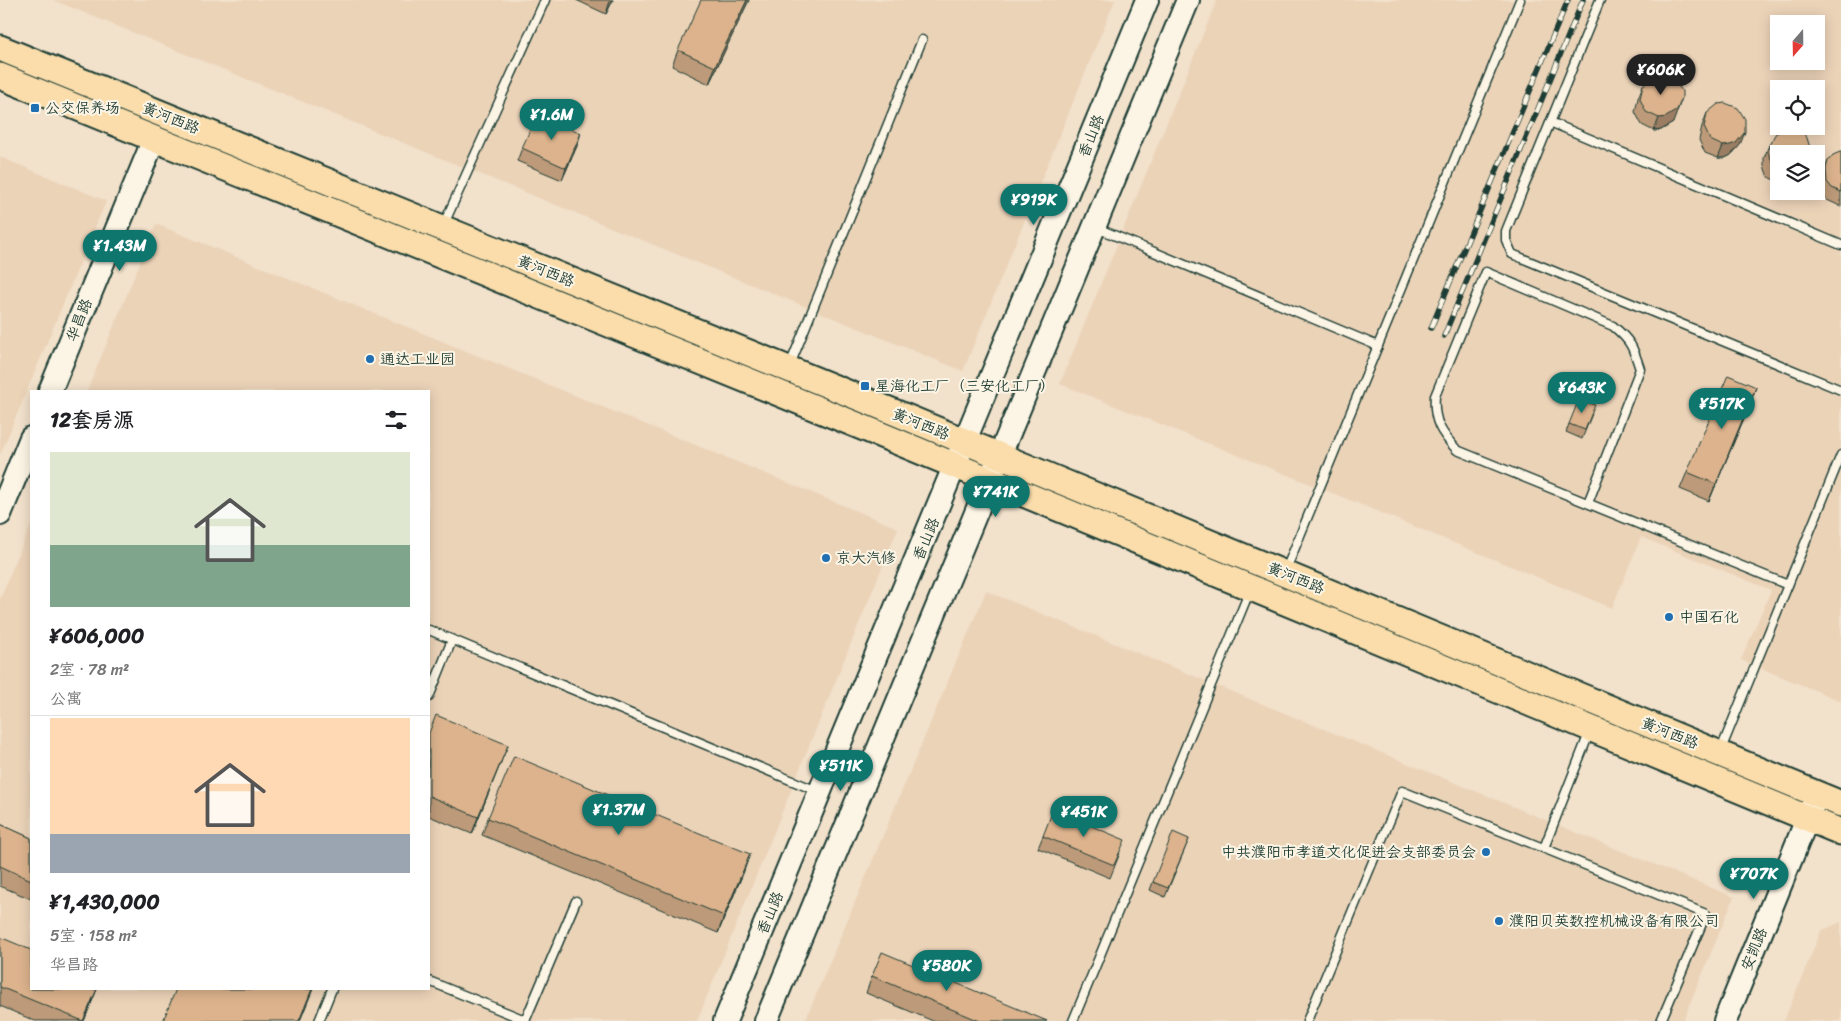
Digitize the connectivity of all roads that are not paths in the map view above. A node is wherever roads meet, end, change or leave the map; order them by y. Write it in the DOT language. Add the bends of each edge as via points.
graph roads {
  1 [pos="545,0"];
  2 [pos="1147,0"];
  3 [pos="1188,0"];
  4 [pos="1520,0"];
  5 [pos="1600,0"];
  6 [pos="922,40"];
  7 [pos="0,48"];
  8 [pos="0,76"];
  9 [pos="1550,122"];
  10 [pos="154,138"];
  11 [pos="1095,227"];
  12 [pos="437,240"];
  13 [pos="1841,245"];
  14 [pos="1378,346"];
  15 [pos="788,369"];
  16 [pos="50,390"];
  17 [pos="1841,390"];
  18 [pos="30,440"];
  19 [pos="966,442"];
  20 [pos="1841,455"];
  21 [pos="1001,457"];
  22 [pos="956,466"];
  23 [pos="991,480"];
  24 [pos="1588,503"];
  25 [pos="0,514"];
  26 [pos="1284,574"];
  27 [pos="1788,585"];
  28 [pos="1251,588"];
  29 [pos="430,630"];
  30 [pos="452,640"];
  31 [pos="430,695"];
  32 [pos="1591,728"];
  33 [pos="1720,754"];
  34 [pos="818,797"];
  35 [pos="1830,799"];
  36 [pos="851,817"];
  37 [pos="1823,824"];
  38 [pos="1544,848"];
  39 [pos="576,901"];
  40 [pos="430,981"];
  41 [pos="332,990"];
  42 [pos="319,1021"];
  43 [pos="525,1021"];
  44 [pos="725,1021"];
  45 [pos="766,1021"];
  46 [pos="1073,1021"];
  47 [pos="1307,1021"];
  48 [pos="1661,1021"];
  49 [pos="1725,1021"];
  50 [pos="1741,1021"];
  1 -- 12 [label="lane"];
  2 -- 19 [label="street, 香山路"];
  3 -- 11 [label="street"];
  4 -- 14 [label="lane"];
  5 -- 9 [label="lane"];
  6 -- 15 [label="lane"];
  7 -- 12 [label="main road, 黄河西路"];
  8 -- 10 [label="main road, 黄河西路"];
  9 -- 13 [label="lane"];
  9 -- 17 [label="lane" via="1506,231 1512,254"];
  10 -- 12 [label="main road, 黄河西路"];
  10 -- 16 [label="street, 华昌路"];
  11 -- 14 [label="lane"];
  11 -- 21 [label="street"];
  12 -- 15 [label="main road, 黄河西路"];
  12 -- 22 [label="main road, 黄河西路"];
  14 -- 26 [label="lane"];
  15 -- 19 [label="main road, 黄河西路"];
  18 -- 25 [label="street"];
  19 -- 21 [label="main road, 黄河西路"];
  19 -- 22 [label="street, 香山路"];
  20 -- 27 [label="lane"];
  21 -- 23 [label="street"];
  21 -- 26 [label="main road, 黄河西路"];
  22 -- 23 [label="main road, 黄河西路"];
  22 -- 34 [label="street, 香山路"];
  23 -- 28 [label="main road, 黄河西路"];
  23 -- 36 [label="street"];
  24 -- 24 [label="lane" via="1640,369 1635,351 1628,338 1613,326 1486,272 1435,396 1434,411 1440,428 1457,450"];
  24 -- 27 [label="lane"];
  26 -- 33 [label="main road, 黄河西路"];
  27 -- 33 [label="lane"];
  28 -- 32 [label="main road, 黄河西路"];
  28 -- 46 [label="lane"];
  29 -- 30 [label="lane"];
  30 -- 31 [label="lane"];
  30 -- 34 [label="lane"];
  32 -- 37 [label="main road, 黄河西路"];
  32 -- 38 [label="lane"];
  33 -- 35 [label="main road, 黄河西路"];
  34 -- 36 [label="street"];
  34 -- 44 [label="street, 香山路"];
  35 -- 37 [label="street, 安凯路"];
  36 -- 45 [label="street"];
  37 -- 49 [label="street, 安凯路"];
  37 -- 50 [label="street, 安凯路"];
  38 -- 47 [label="lane" via="1402,791"];
  38 -- 48 [label="lane" via="1706,914"];
  39 -- 43 [label="lane"];
  40 -- 43 [label="lane"];
  41 -- 42 [label="lane"];
}
